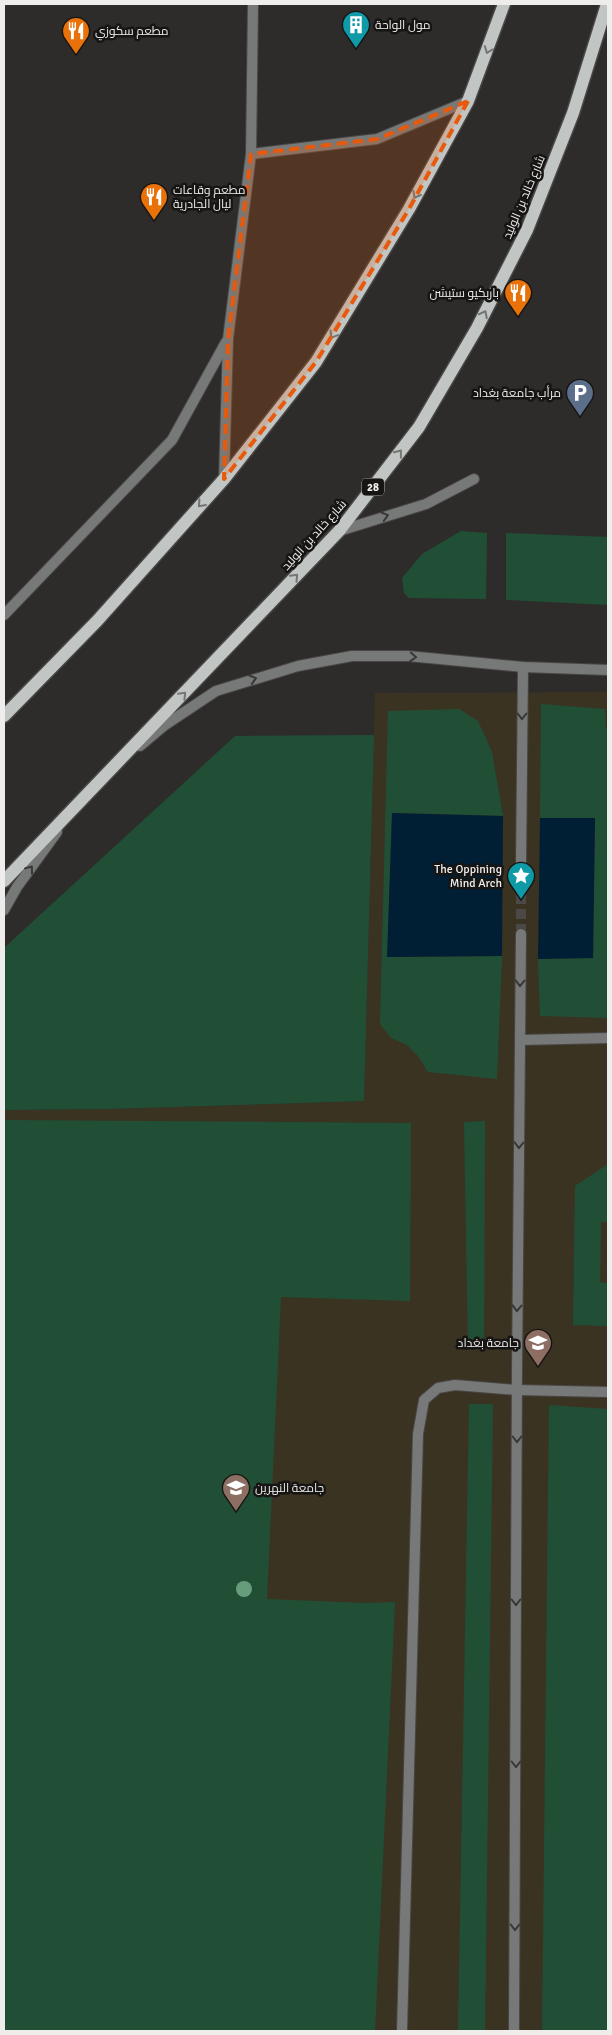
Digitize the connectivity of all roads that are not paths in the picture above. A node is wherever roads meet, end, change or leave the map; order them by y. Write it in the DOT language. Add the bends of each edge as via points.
graph roads {
  1 [pos="253,4"];
  2 [pos="504,4"];
  3 [pos="607,4"];
  4 [pos="468,101"];
  5 [pos="251,154"];
  6 [pos="228,339"];
  7 [pos="224,479"];
  8 [pos="474,480"];
  9 [pos="339,531"];
  10 [pos="4,615"];
  11 [pos="523,668"];
  12 [pos="608,670"];
  13 [pos="4,716"];
  14 [pos="111,770"];
  15 [pos="80,802"];
  16 [pos="522,865"];
  17 [pos="4,881"];
  18 [pos="4,910"];
  19 [pos="521,934"];
  20 [pos="608,1038"];
  21 [pos="520,1040"];
  22 [pos="517,1390"];
  23 [pos="608,1392"];
  24 [pos="402,2031"];
  25 [pos="514,2031"];
  1 -- 5 [label="street"];
  2 -- 4 [label="main road, one-way"];
  9 -- 3 [label="main road, شارع خالد بن الوليد / 28, one-way" via="419,427 477,328 527,230 570,122"];
  4 -- 5 [label="street" via="378,138"];
  4 -- 7 [label="main road, one-way" via="409,209 316,362"];
  5 -- 6 [label="street"];
  6 -- 7 [label="street"];
  6 -- 10 [label="street" via="172,440"];
  7 -- 13 [label="main road, one-way" via="97,621"];
  9 -- 8 [label="street, one-way" via="426,504"];
  14 -- 9 [label="main road, شارع خالد بن الوليد / 28, one-way"];
  11 -- 12 [label="street"];
  14 -- 11 [label="street, one-way" via="165,725 216,690 298,666 352,656 408,656"];
  11 -- 16 [label="street, one-way"];
  14 -- 15 [label="main road, شارع خالد بن الوليد / 28"];
  15 -- 17 [label="main road, شارع خالد بن الوليد / 28"];
  18 -- 15 [label="street, one-way" via="17,887"];
  19 -- 21 [label="street, one-way"];
  20 -- 21 [label="street"];
  21 -- 22 [label="street, one-way"];
  22 -- 23 [label="street"];
  22 -- 24 [label="street" via="455,1385 438,1388 424,1400 418,1434"];
  22 -- 25 [label="street, one-way"];
}
